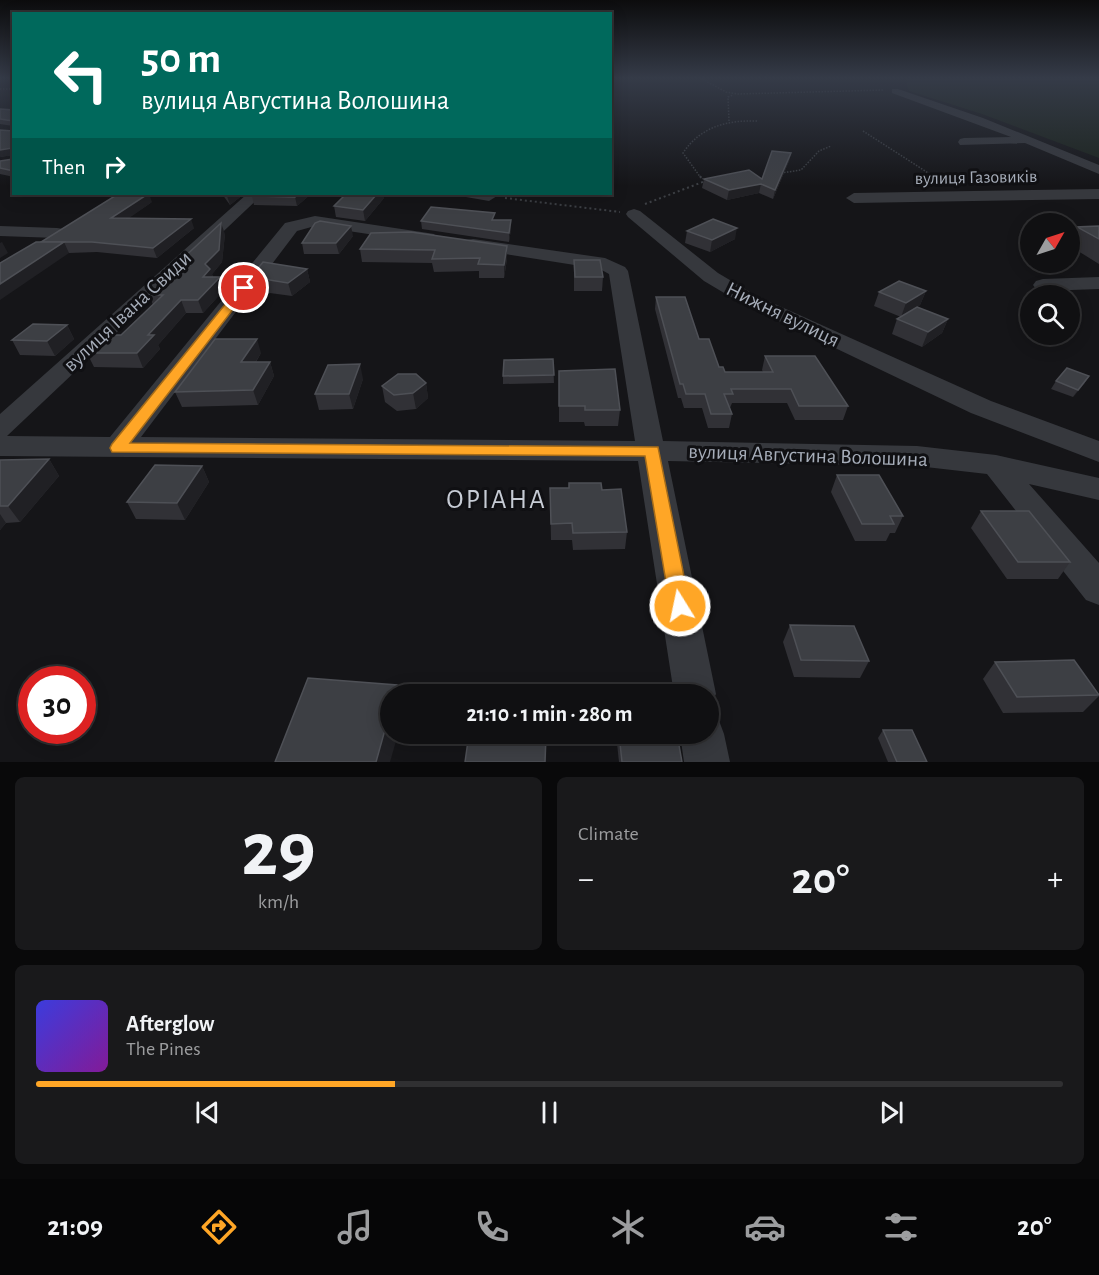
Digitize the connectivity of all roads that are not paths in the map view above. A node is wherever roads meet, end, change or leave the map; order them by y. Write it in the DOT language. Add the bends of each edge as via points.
graph roads {
  1 [pos="963,115"];
  2 [pos="1029,141"];
  3 [pos="964,142"];
  4 [pos="1099,170"];
  5 [pos="1099,194"];
  6 [pos="254,195"];
  7 [pos="480,195"];
  8 [pos="489,196"];
  9 [pos="854,198"];
  10 [pos="634,214"];
  11 [pos="76,221"];
  12 [pos="0,231"];
  13 [pos="57,232"];
  14 [pos="29,250"];
  15 [pos="1099,283"];
  16 [pos="1043,285"];
  17 [pos="0,429"];
  18 [pos="0,446"];
  19 [pos="117,448"];
  20 [pos="652,451"];
  21 [pos="1099,452"];
  22 [pos="996,465"];
  23 [pos="1099,489"];
  24 [pos="1099,589"];
  25 [pos="694,684"];
  26 [pos="704,744"];
  27 [pos="708,762"];
  1 -- 2 [label="street"];
  2 -- 3 [label="street"];
  2 -- 4 [label="street"];
  5 -- 9 [label="street, вулиця Газовиків"];
  6 -- 17 [label="street, вулиця Івана Свиди"];
  7 -- 8 [label="street"];
  10 -- 21 [label="street, Нижня вулиця" via="711,277 748,299 981,407"];
  11 -- 13 [label="street"];
  12 -- 13 [label="street"];
  13 -- 14 [label="street"];
  15 -- 16 [label="street"];
  18 -- 19 [label="street, вулиця Августина Волошина"];
  19 -- 20 [label="street, вулиця Августина Волошина"];
  19 -- 20 [label="street" via="291,228 315,222 614,267"];
  20 -- 22 [label="street, вулиця Августина Волошина" via="917,456"];
  20 -- 25 [label="street"];
  22 -- 23 [label="street, вулиця Августина Волошина"];
  22 -- 24 [label="street"];
  26 -- 27 [label="street"];
}
